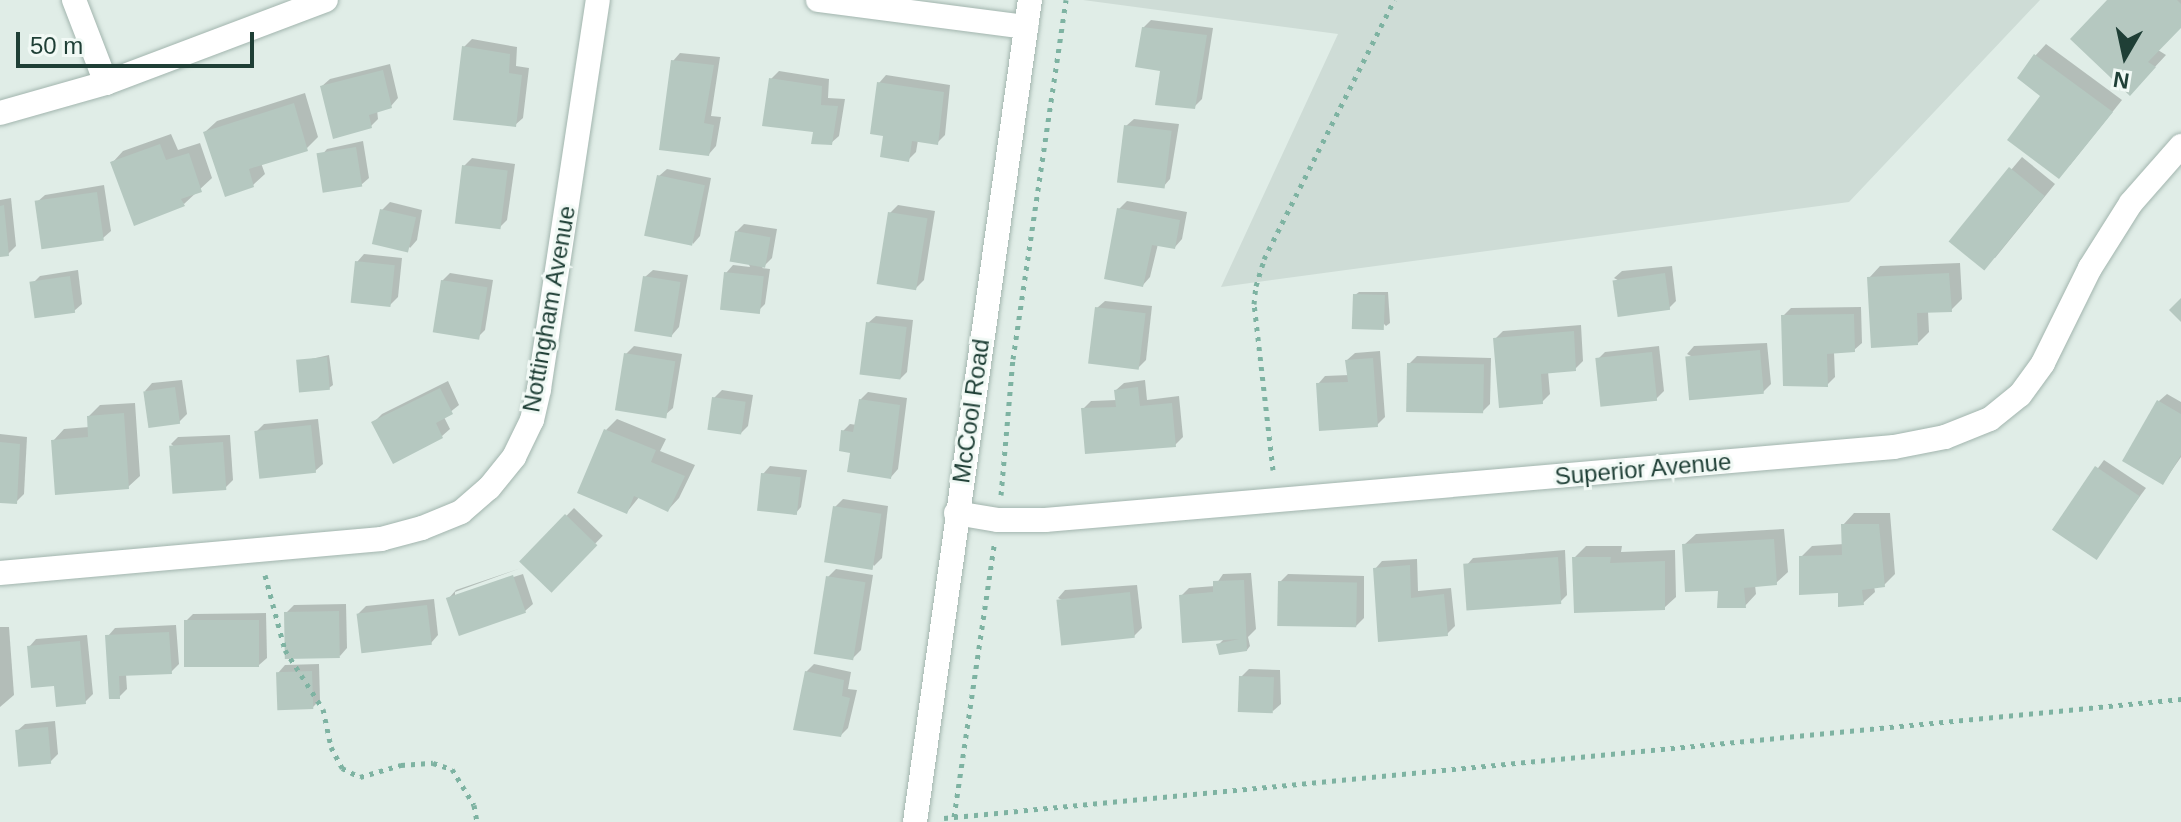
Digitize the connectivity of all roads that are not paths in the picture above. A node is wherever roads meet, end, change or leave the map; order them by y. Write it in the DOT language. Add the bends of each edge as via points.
graph roads {
  1 [pos="74,0"];
  2 [pos="326,0"];
  3 [pos="598,0"];
  4 [pos="818,0"];
  5 [pos="1030,0"];
  6 [pos="1026,27"];
  7 [pos="106,83"];
  8 [pos="0,113"];
  9 [pos="2181,146"];
  10 [pos="956,513"];
  11 [pos="0,573"];
  12 [pos="915,821"];
  1 -- 7 [label="street"];
  2 -- 7 [label="street"];
  3 -- 11 [label="street, Nottingham Avenue" via="539,389 532,420 514,457 489,488 461,512 381,539"];
  4 -- 6 [label="street"];
  5 -- 6 [label="street, McCool Road"];
  6 -- 10 [label="street, McCool Road"];
  7 -- 8 [label="street"];
  9 -- 10 [label="street, Superior Avenue" via="2131,203 2020,395 1990,419 1945,437 1894,447 1060,519 998,520"];
  10 -- 12 [label="street, McCool Road"];
}
